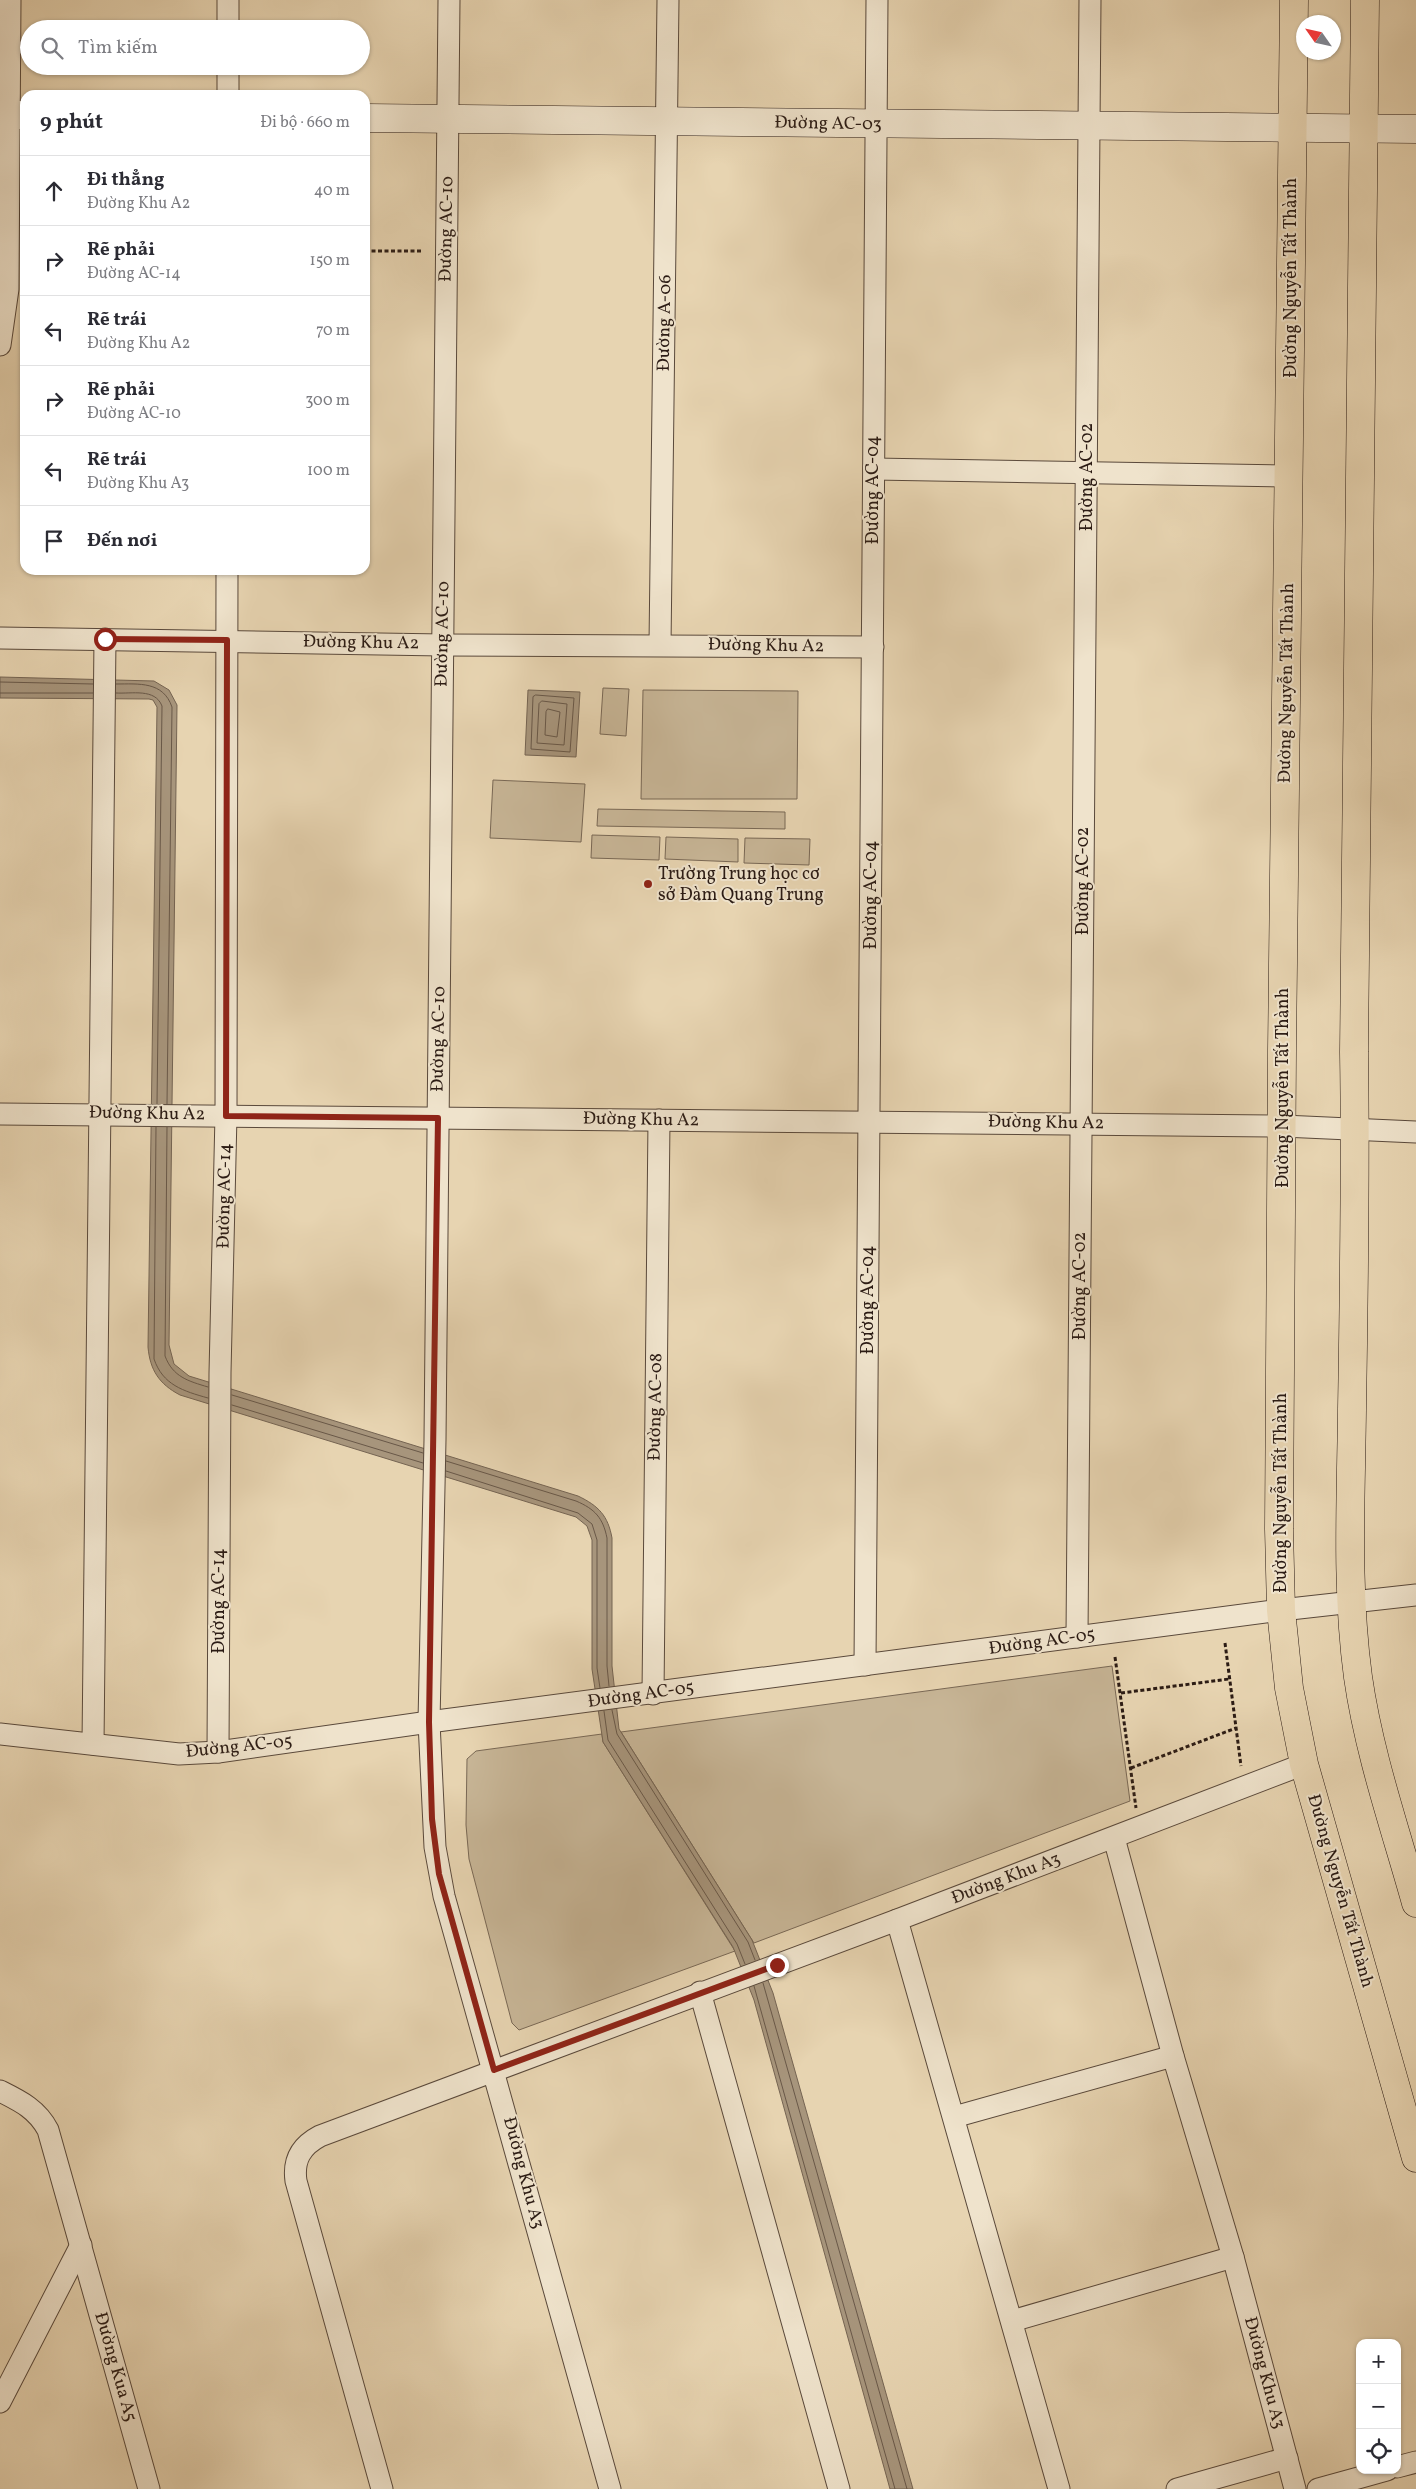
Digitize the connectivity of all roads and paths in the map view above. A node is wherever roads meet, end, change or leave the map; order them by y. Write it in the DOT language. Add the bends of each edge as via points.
graph roads {
  1 [pos="10,0"];
  2 [pos="228,0"];
  3 [pos="449,0"];
  4 [pos="668,0"];
  5 [pos="877,0"];
  6 [pos="1090,0"];
  7 [pos="1294,0"];
  8 [pos="1365,0"];
  9 [pos="228,20"];
  10 [pos="228,75"];
  11 [pos="228,90"];
  12 [pos="11,115"];
  13 [pos="370,118"];
  14 [pos="448,119"];
  15 [pos="667,121"];
  16 [pos="876,124"];
  17 [pos="1089,126"];
  18 [pos="1292,128"];
  19 [pos="1364,129"];
  20 [pos="1416,129"];
  21 [pos="370,251"];
  22 [pos="423,251"];
  23 [pos="0,345"];
  24 [pos="874,469"];
  25 [pos="1087,473"];
  26 [pos="1289,476"];
  27 [pos="227,575"];
  28 [pos="0,638"];
  29 [pos="105,639"];
  30 [pos="227,640"];
  31 [pos="443,645"];
  32 [pos="660,645"];
  33 [pos="873,647"];
  34 [pos="101,1113"];
  35 [pos="0,1114"];
  36 [pos="226,1116"];
  37 [pos="438,1118"];
  38 [pos="659,1120"];
  39 [pos="869,1122"];
  40 [pos="1081,1124"];
  41 [pos="1283,1126"];
  42 [pos="1355,1127"];
  43 [pos="1416,1132"];
  44 [pos="1416,1595"];
  45 [pos="1352,1601"];
  46 [pos="1281,1610"];
  47 [pos="1077,1637"];
  48 [pos="1224,1643"];
  49 [pos="1116,1657"];
  50 [pos="865,1665"];
  51 [pos="1229,1679"];
  52 [pos="1120,1693"];
  53 [pos="653,1694"];
  54 [pos="429,1722"];
  55 [pos="1236,1728"];
  56 [pos="0,1734"];
  57 [pos="93,1744"];
  58 [pos="218,1752"];
  59 [pos="1304,1764"];
  60 [pos="1131,1768"];
  61 [pos="1241,1768"];
  62 [pos="1136,1808"];
  63 [pos="1114,1838"];
  64 [pos="1416,1903"];
  65 [pos="897,1920"];
  66 [pos="700,1992"];
  67 [pos="1173,2056"];
  68 [pos="494,2070"];
  69 [pos="0,2091"];
  70 [pos="954,2117"];
  71 [pos="1416,2158"];
  72 [pos="81,2245"];
  73 [pos="1233,2258"];
  74 [pos="1012,2321"];
  75 [pos="0,2402"];
  76 [pos="1287,2458"];
  77 [pos="1416,2462"];
  78 [pos="1401,2466"];
  79 [pos="1372,2474"];
  80 [pos="149,2489"];
  81 [pos="382,2489"];
  82 [pos="610,2489"];
  83 [pos="838,2489"];
  84 [pos="1060,2489"];
  85 [pos="1177,2489"];
  86 [pos="1295,2489"];
  87 [pos="1318,2489"];
  1 -- 12 [label="street"];
  2 -- 9 [label="street"];
  3 -- 14 [label="street, Đường AC-10"];
  4 -- 15 [label="street, Đường A-06"];
  5 -- 16 [label="street, Đường AC-04"];
  6 -- 17 [label="street, Đường AC-02"];
  7 -- 18 [label="main road, Đường Nguyễn Tất Thành"];
  8 -- 19 [label="main road"];
  10 -- 11 [label="street"];
  12 -- 23 [label="street" via="8,289"];
  13 -- 14 [label="street, Đường AC-03"];
  14 -- 15 [label="street, Đường AC-03"];
  14 -- 31 [label="street, Đường AC-10"];
  15 -- 16 [label="street, Đường AC-03"];
  15 -- 32 [label="street, Đường A-06"];
  16 -- 17 [label="street, Đường AC-03"];
  16 -- 24 [label="street, Đường AC-04"];
  17 -- 18 [label="street, Đường AC-03"];
  17 -- 25 [label="street, Đường AC-02"];
  18 -- 19 [label="street, Đường AC-03"];
  18 -- 26 [label="main road, Đường Nguyễn Tất Thành"];
  19 -- 20 [label="street, Đường AC-03"];
  19 -- 42 [label="main road"];
  21 -- 22 [label="path"];
  24 -- 25 [label="street"];
  24 -- 33 [label="street, Đường AC-04"];
  25 -- 26 [label="street"];
  25 -- 40 [label="street, Đường AC-02"];
  26 -- 41 [label="main road, Đường Nguyễn Tất Thành"];
  27 -- 30 [label="street, Đường AC-14"];
  28 -- 29 [label="street, Đường Khu A2"];
  29 -- 30 [label="street, Đường Khu A2"];
  29 -- 34 [label="street"];
  30 -- 31 [label="street, Đường Khu A2"];
  30 -- 36 [label="street, Đường AC-14"];
  31 -- 32 [label="street, Đường Khu A2"];
  31 -- 37 [label="street, Đường AC-10"];
  32 -- 33 [label="street, Đường Khu A2"];
  33 -- 39 [label="street, Đường AC-04"];
  34 -- 35 [label="street, Đường Khu A2"];
  34 -- 36 [label="street, Đường Khu A2"];
  34 -- 57 [label="street"];
  36 -- 37 [label="street, Đường Khu A2"];
  36 -- 58 [label="street, Đường AC-14" via="220,1373"];
  37 -- 38 [label="street, Đường Khu A2"];
  37 -- 54 [label="street, Đường AC-10"];
  38 -- 39 [label="street, Đường Khu A2"];
  38 -- 53 [label="street, Đường AC-08"];
  39 -- 40 [label="street, Đường Khu A2"];
  39 -- 50 [label="street, Đường AC-04"];
  40 -- 41 [label="street, Đường Khu A2"];
  40 -- 47 [label="street, Đường AC-02"];
  41 -- 42 [label="street, Đường Khu A2"];
  41 -- 46 [label="main road, Đường Nguyễn Tất Thành"];
  42 -- 43 [label="street, Đường Khu A2"];
  42 -- 45 [label="main road"];
  44 -- 45 [label="street, Đường AC-05"];
  45 -- 46 [label="street, Đường AC-05"];
  45 -- 64 [label="main road" via="1358,1677 1372,1748"];
  46 -- 47 [label="street, Đường AC-05"];
  46 -- 59 [label="main road, Đường Nguyễn Tất Thành" via="1289,1688"];
  47 -- 50 [label="street, Đường AC-05"];
  48 -- 51 [label="path"];
  49 -- 52 [label="path"];
  50 -- 53 [label="street, Đường AC-05"];
  51 -- 52 [label="path"];
  51 -- 55 [label="path"];
  52 -- 60 [label="path"];
  53 -- 54 [label="street, Đường AC-05"];
  54 -- 58 [label="street, Đường AC-05"];
  54 -- 68 [label="street, Đường AC-10" via="432,1819 439,1874"];
  55 -- 60 [label="path"];
  55 -- 61 [label="path"];
  56 -- 57 [label="street, Đường AC-05"];
  57 -- 58 [label="street, Đường AC-05" via="179,1754"];
  59 -- 63 [label="street, Đường Khu A3"];
  59 -- 71 [label="main road, Đường Nguyễn Tất Thành"];
  60 -- 62 [label="path"];
  63 -- 65 [label="street, Đường Khu A3"];
  63 -- 67 [label="street, Đường Khu A3"];
  65 -- 66 [label="street, Đường Khu A3"];
  65 -- 70 [label="street"];
  66 -- 68 [label="street, Đường Khu A3"];
  66 -- 83 [label="street"];
  67 -- 70 [label="street"];
  67 -- 73 [label="street, Đường Khu A3"];
  68 -- 81 [label="street" via="320,2136 304,2148 297,2160 296,2181"];
  68 -- 82 [label="street, Đường Khu A3"];
  69 -- 72 [label="street, Đường Kua A5" via="42,2118"];
  70 -- 74 [label="street"];
  72 -- 75 [label="street"];
  72 -- 80 [label="street, Đường Kua A5"];
  73 -- 74 [label="street"];
  73 -- 76 [label="street, Đường Khu A3"];
  74 -- 84 [label="street"];
  76 -- 85 [label="street"];
  76 -- 86 [label="street, Đường Khu A3"];
  77 -- 78 [label="street"];
  79 -- 87 [label="street"];
}
